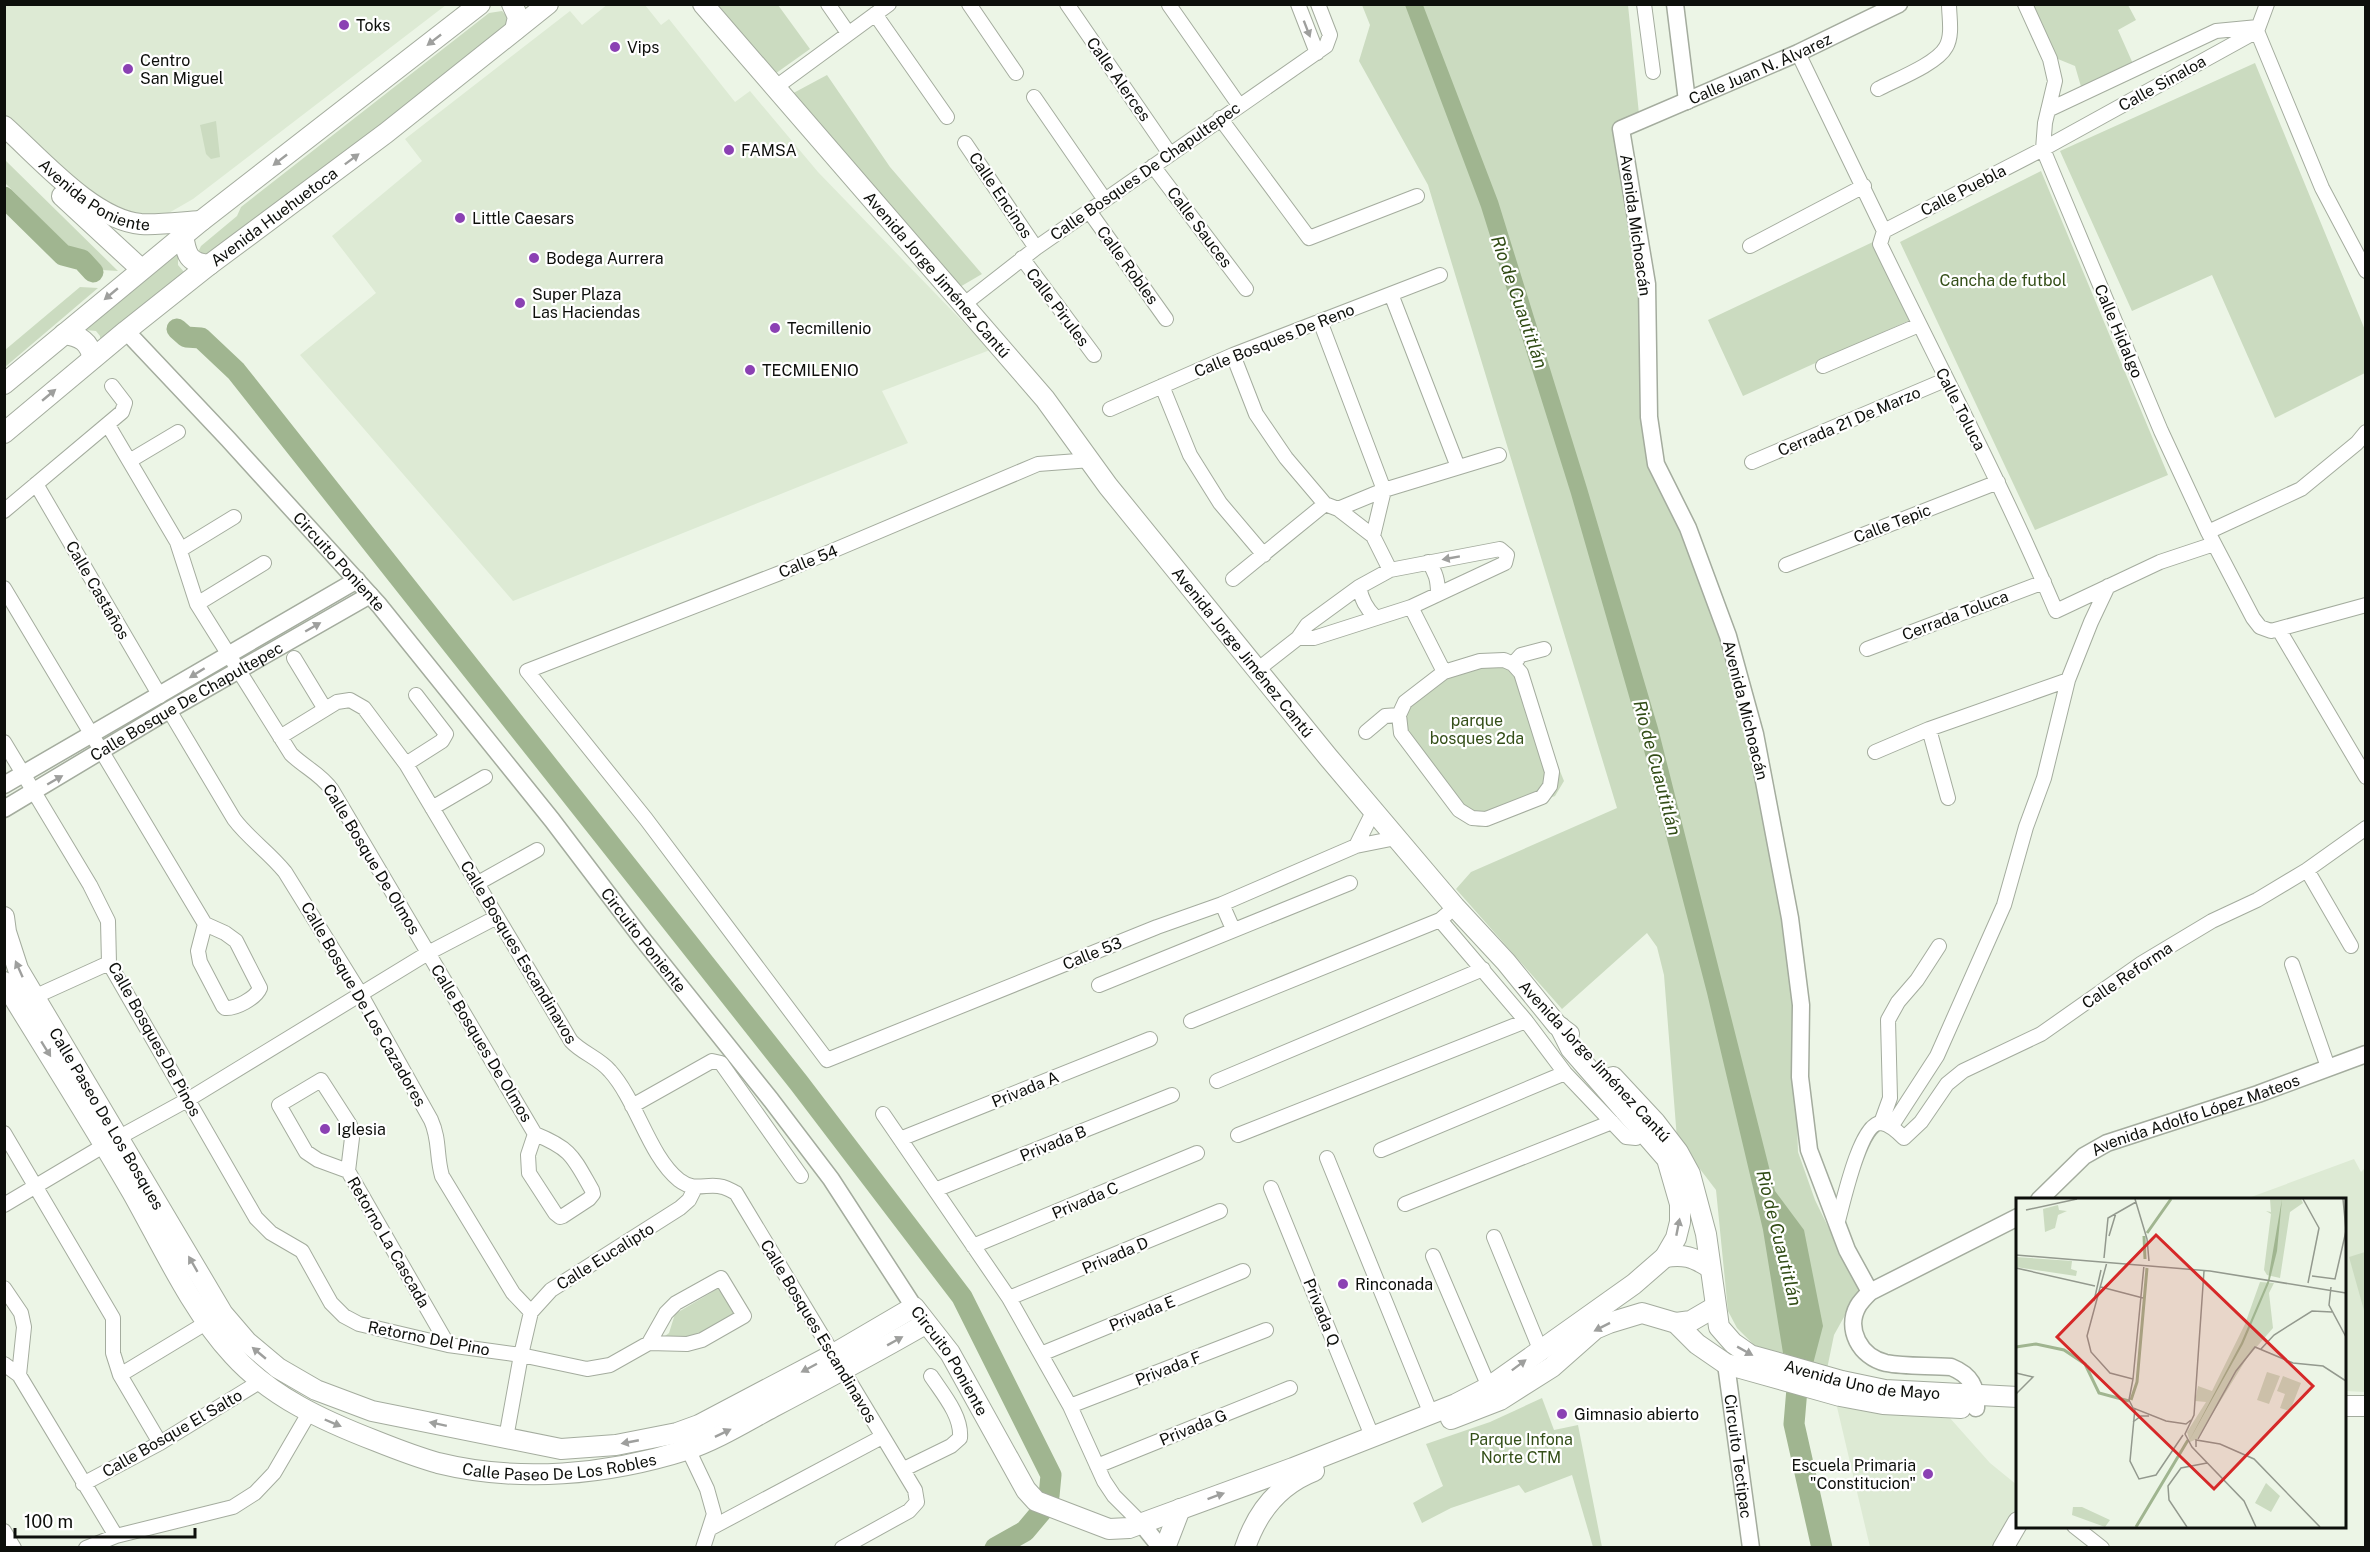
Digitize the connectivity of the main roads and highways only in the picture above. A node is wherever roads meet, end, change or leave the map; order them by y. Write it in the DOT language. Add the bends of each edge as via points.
graph roads {
  1 [pos="480,4"];
  2 [pos="512,4"];
  3 [pos="548,4"];
  4 [pos="703,4"];
  5 [pos="515,30"];
  6 [pos="4,126"];
  7 [pos="4,143"];
  8 [pos="201,221"];
  9 [pos="183,235"];
  10 [pos="209,265"];
  11 [pos="141,269"];
  12 [pos="64,334"];
  13 [pos="93,358"];
  14 [pos="4,384"];
  15 [pos="4,433"];
  16 [pos="5,928"];
  17 [pos="4,982"];
  18 [pos="1560,1027"];
  19 [pos="112,1141"];
  20 [pos="1665,1257"];
  21 [pos="1709,1267"];
  22 [pos="1634,1284"];
  23 [pos="914,1307"];
  24 [pos="1715,1307"];
  25 [pos="1642,1313"];
  26 [pos="214,1318"];
  27 [pos="1676,1323"];
  28 [pos="926,1324"];
  29 [pos="1719,1326"];
  30 [pos="837,1363"];
  31 [pos="1778,1370"];
  32 [pos="2016,1397"];
  33 [pos="1976,1402"];
  34 [pos="2346,1406"];
  35 [pos="2366,1406"];
  36 [pos="2016,1410"];
  37 [pos="372,1411"];
  38 [pos="362,1436"];
  39 [pos="561,1449"];
  40 [pos="563,1474"];
  41 [pos="1180,1509"];
  42 [pos="2016,1525"];
  43 [pos="1163,1548"];
  44 [pos="1245,1548"];
  45 [pos="2003,1548"];
  1 -- 8 [label="main road, one-way"];
  2 -- 5 [label="main road" via="518,17"];
  3 -- 5 [label="main road, Avenida Huehuetoca"];
  4 -- 18 [label="main road, Avenida Jorge Jiménez Cantú" via="1045,399 1108,486 1373,812"];
  10 -- 5 [label="main road, Avenida Huehuetoca, one-way" via="386,133"];
  6 -- 8 [label="main road, Avenida Poniente" via="103,212 141,224"];
  7 -- 11 [label="main road, Avenida Poniente"];
  8 -- 9 [label="main road"];
  9 -- 10 [label="main road" via="190,259"];
  9 -- 11 [label="main road"];
  10 -- 13 [label="main road, Avenida Huehuetoca"];
  11 -- 12 [label="main road, one-way"];
  12 -- 13 [label="main road" via="84,340"];
  12 -- 14 [label="main road"];
  15 -- 13 [label="main road, Avenida Huehuetoca, one-way"];
  19 -- 16 [label="main road, Calle Paseo De Los Bosques, one-way" via="18,969"];
  17 -- 19 [label="main road, Calle Paseo De Los Bosques, one-way"];
  20 -- 18 [label="main road, one-way" via="1680,1222 1680,1204 1667,1160 1570,1049"];
  18 -- 21 [label="main road, Avenida Jorge Jiménez Cantú" via="1584,1046 1678,1152 1699,1204"];
  19 -- 26 [label="main road, Calle Paseo De Los Bosques"];
  20 -- 21 [label="main road" via="1693,1257"];
  20 -- 22 [label="main road"];
  21 -- 24 [label="main road, Avenida Jorge Jiménez Cantú"];
  22 -- 25 [label="main road" via="1635,1305"];
  41 -- 22 [label="main road, Circuito Poniente, one-way" via="1293,1468 1489,1387"];
  23 -- 28 [label="main road, Circuito Poniente"];
  23 -- 30 [label="main road, Calle Paseo De Los Robles"];
  24 -- 27 [label="main road" via="1691,1321"];
  24 -- 29 [label="main road, Avenida Jorge Jiménez Cantú"];
  25 -- 27 [label="main road"];
  25 -- 44 [label="main road, one-way" via="1595,1329 1552,1367 1500,1400 1296,1478 1270,1500 1251,1529"];
  37 -- 26 [label="main road, Calle Paseo De Los Robles, one-way" via="295,1379"];
  26 -- 38 [label="main road, Calle Paseo De Los Robles, one-way" via="234,1356 261,1381 309,1413"];
  27 -- 31 [label="main road" via="1726,1364"];
  30 -- 28 [label="main road, Calle Paseo De Los Robles, one-way"];
  28 -- 41 [label="main road, Circuito Poniente" via="950,1353 1021,1482 1036,1501 1109,1528 1129,1528"];
  29 -- 31 [label="main road, Avenida Uno de Mayo, one-way" via="1733,1343"];
  30 -- 39 [label="main road, Calle Paseo De Los Robles, one-way" via="676,1433 616,1445"];
  40 -- 30 [label="main road, Calle Paseo De Los Robles, one-way" via="624,1466 688,1449"];
  31 -- 33 [label="main road" via="1883,1404"];
  32 -- 33 [label="main road"];
  33 -- 36 [label="main road"];
  34 -- 35 [label="main road"];
  37 -- 38 [label="main road"];
  39 -- 37 [label="main road, Calle Paseo De Los Robles, one-way"];
  38 -- 40 [label="main road, Calle Paseo De Los Robles" via="438,1463 473,1470"];
  39 -- 40 [label="main road"];
  41 -- 43 [label="main road"];
  42 -- 45 [label="main road"];
}
